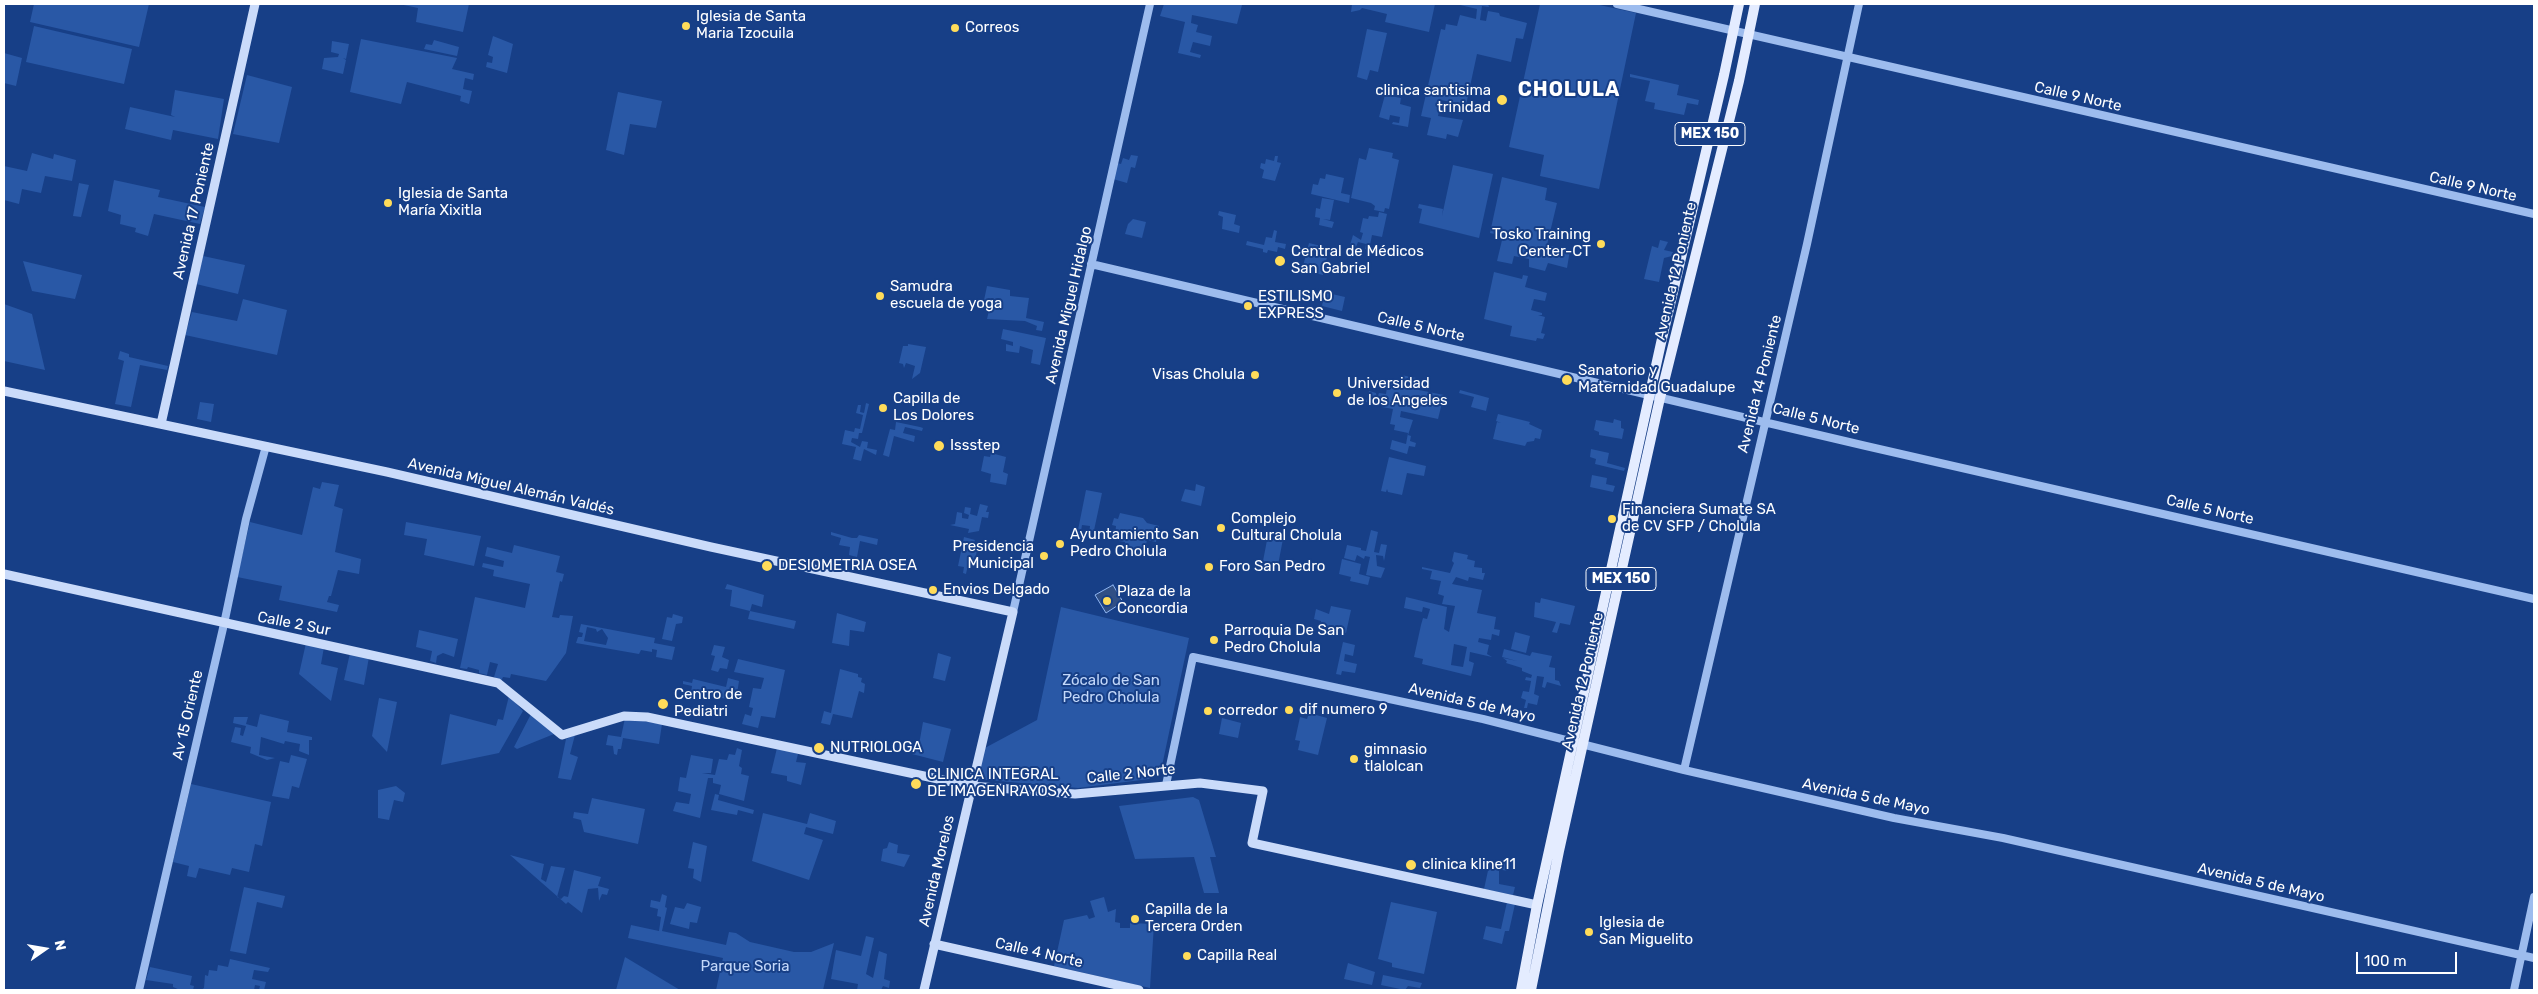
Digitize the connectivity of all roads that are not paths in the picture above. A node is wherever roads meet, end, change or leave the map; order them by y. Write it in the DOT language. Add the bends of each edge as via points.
graph roads {
  1 [pos="255,4"];
  2 [pos="1150,4"];
  3 [pos="1617,4"];
  4 [pos="1738,4"];
  5 [pos="1755,4"];
  6 [pos="1859,4"];
  7 [pos="1732,31"];
  8 [pos="1748,35"];
  9 [pos="1847,58"];
  10 [pos="1724,75"];
  11 [pos="1739,81"];
  12 [pos="1718,103"];
  13 [pos="1732,106"];
  14 [pos="2534,214"];
  15 [pos="1091,264"];
  16 [pos="4,391"];
  17 [pos="1654,397"];
  18 [pos="1766,421"];
  19 [pos="161,424"];
  20 [pos="266,446"];
  21 [pos="4,574"];
  22 [pos="2534,599"];
  23 [pos="1012,612"];
  24 [pos="224,624"];
  25 [pos="1579,742"];
  26 [pos="1684,770"];
  27 [pos="1166,785"];
  28 [pos="971,786"];
  29 [pos="2534,897"];
  30 [pos="1537,905"];
  31 [pos="934,944"];
  32 [pos="2521,955"];
  33 [pos="2534,958"];
  34 [pos="1528,989"];
  35 [pos="139,990"];
  36 [pos="924,990"];
  37 [pos="1139,990"];
  38 [pos="2514,990"];
  1 -- 19 [label="main road, Avenida 17 Poniente"];
  2 -- 15 [label="street, Avenida Miguel Hidalgo"];
  3 -- 7 [label="street, Calle 9 Norte"];
  4 -- 7 [label="main road, Avenida 12 Poniente / MEX 150"];
  5 -- 8 [label="main road, Avenida 12 Poniente / MEX 150"];
  6 -- 9 [label="street, Avenida 14 Poniente"];
  7 -- 8 [label="street, Calle 9 Norte"];
  7 -- 10 [label="main road, Avenida 12 Poniente / MEX 150"];
  8 -- 9 [label="street, Calle 9 Norte"];
  8 -- 11 [label="main road, Avenida 12 Poniente / MEX 150"];
  9 -- 14 [label="street, Calle 9 Norte"];
  9 -- 18 [label="street, Avenida 14 Poniente"];
  10 -- 11 [label="main road" via="1730,85"];
  10 -- 12 [label="main road, Avenida 12 Poniente / MEX 150"];
  11 -- 13 [label="main road, Avenida 12 Poniente / MEX 150"];
  12 -- 13 [label="main road" via="1727,97"];
  12 -- 17 [label="main road, Avenida 12 Poniente / MEX 150"];
  13 -- 17 [label="main road, Avenida 12 Poniente / MEX 150"];
  15 -- 17 [label="street, Calle 5 Norte"];
  15 -- 23 [label="street, Avenida Miguel Hidalgo"];
  16 -- 19 [label="main road, Avenida Miguel Alemán Valdés"];
  17 -- 18 [label="street, Calle 5 Norte"];
  17 -- 25 [label="main road, Avenida 12 Poniente / MEX 150"];
  18 -- 22 [label="street, Calle 5 Norte"];
  18 -- 26 [label="street, Avenida 14 Poniente"];
  19 -- 20 [label="main road, Avenida Miguel Alemán Valdés"];
  20 -- 23 [label="main road, Avenida Miguel Alemán Valdés"];
  20 -- 24 [label="street, Av 15 Oriente" via="246,519"];
  21 -- 24 [label="main road, Calle 2 Sur"];
  23 -- 28 [label="main road, Avenida Morelos"];
  24 -- 28 [label="main road, Calle 2 Sur" via="385,656 498,683 562,735 624,716 647,718"];
  24 -- 35 [label="street, Av 15 Oriente"];
  25 -- 26 [label="street, Avenida 5 de Mayo"];
  25 -- 27 [label="street, Avenida 5 de Mayo" via="1192,657"];
  25 -- 30 [label="main road, Avenida 12 Poniente / MEX 150"];
  25 -- 34 [label="main road, Avenida 12 Poniente / MEX 150"];
  26 -- 32 [label="street, Avenida 5 de Mayo" via="1894,818 2013,840"];
  27 -- 28 [label="main road, Calle 2 Norte" via="1075,794"];
  27 -- 30 [label="main road, Calle 2 Norte" via="1200,782 1263,791 1252,843"];
  28 -- 31 [label="main road, Avenida Morelos"];
  29 -- 32 [label="street"];
  30 -- 34 [label="main road, Avenida 12 Poniente / MEX 150" via="1522,976"];
  31 -- 36 [label="main road, Avenida Morelos"];
  31 -- 37 [label="main road, Calle 4 Norte"];
  32 -- 33 [label="street, Avenida 5 de Mayo"];
  32 -- 38 [label="street"];
}
